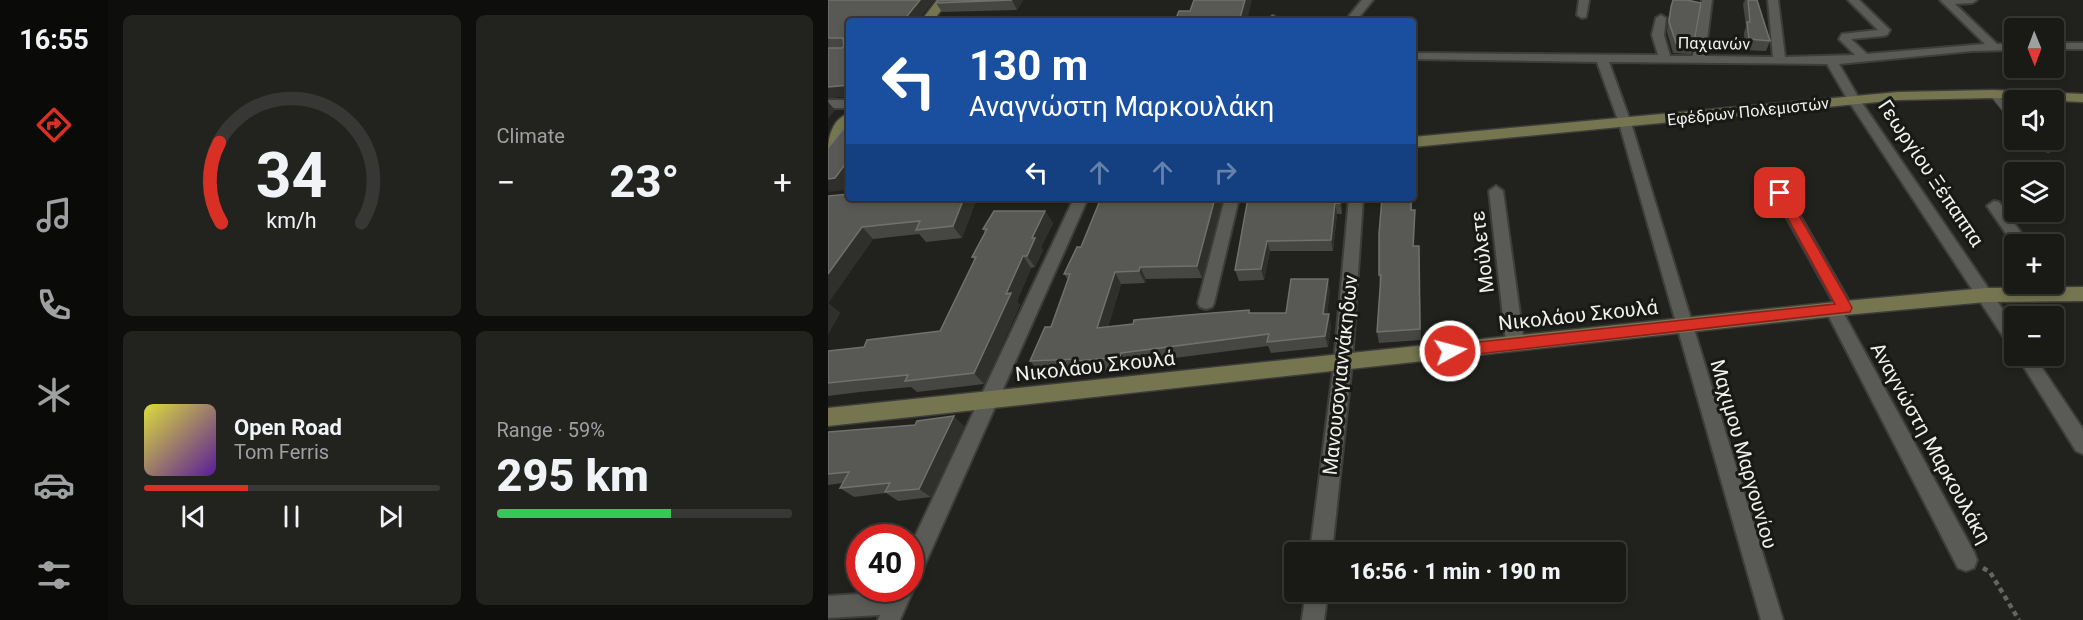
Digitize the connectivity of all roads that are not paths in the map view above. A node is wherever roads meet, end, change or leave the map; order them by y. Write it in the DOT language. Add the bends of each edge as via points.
graph roads {
  1 [pos="943,0"];
  2 [pos="1368,0"];
  3 [pos="1584,0"];
  4 [pos="1707,0"];
  5 [pos="1773,0"];
  6 [pos="1853,0"];
  7 [pos="1945,0"];
  8 [pos="1972,0"];
  9 [pos="1582,15"];
  10 [pos="929,18"];
  11 [pos="1353,18"];
  12 [pos="1661,18"];
  13 [pos="2064,46"];
  14 [pos="2083,46"];
  15 [pos="1995,47"];
  16 [pos="2004,47"];
  17 [pos="1416,56"];
  18 [pos="1665,58"];
  19 [pos="1699,58"];
  20 [pos="1864,58"];
  21 [pos="1602,59"];
  22 [pos="1779,60"];
  23 [pos="1831,61"];
  24 [pos="1992,94"];
  25 [pos="2083,98"];
  26 [pos="1854,100"];
  27 [pos="828,104"];
  28 [pos="846,104"];
  29 [pos="2004,108"];
  30 [pos="846,122"];
  31 [pos="1625,123"];
  32 [pos="1416,142"];
  33 [pos="828,145"];
  34 [pos="1496,191"];
  35 [pos="1780,193"];
  36 [pos="1080,201"];
  37 [pos="1231,201"];
  38 [pos="1356,201"];
  39 [pos="1994,206"];
  40 [pos="2015,234"];
  41 [pos="2064,291"];
  42 [pos="2004,293"];
  43 [pos="2083,294"];
  44 [pos="1986,295"];
  45 [pos="1206,303"];
  46 [pos="1839,309"];
  47 [pos="2004,323"];
  48 [pos="1685,326"];
  49 [pos="1515,343"];
  50 [pos="1343,363"];
  51 [pos="2032,366"];
  52 [pos="989,400"];
  53 [pos="828,417"];
  54 [pos="2083,445"];
  55 [pos="924,542"];
  56 [pos="1322,542"];
  57 [pos="1966,560"];
  58 [pos="1315,602"];
  59 [pos="896,604"];
  60 [pos="828,607"];
  61 [pos="1313,620"];
  62 [pos="1772,620"];
  1 -- 10 [label="street"];
  2 -- 11 [label="street"];
  3 -- 9 [label="street"];
  4 -- 19 [label="street"];
  5 -- 22 [label="street"];
  6 -- 20 [label="street" via="1884,30 1846,36"];
  7 -- 8 [label="street"];
  7 -- 15 [label="street"];
  12 -- 18 [label="street" via="1658,35"];
  13 -- 14 [label="street"];
  15 -- 16 [label="street, Παχιανών"];
  15 -- 20 [label="street, Παχιανών"];
  17 -- 21 [label="street, Παχιανών"];
  18 -- 19 [label="street, Παχιανών"];
  18 -- 21 [label="street, Παχιανών"];
  19 -- 22 [label="street, Παχιανών"];
  20 -- 23 [label="street, Παχιανών"];
  21 -- 31 [label="street, Μαχιμου Mαργουνίου"];
  22 -- 23 [label="street, Παχιανών"];
  23 -- 26 [label="street, Γεωργίου Ξέπαππα"];
  24 -- 25 [label="street, Εφέδρων Πολεμιστών"];
  24 -- 26 [label="street, Εφέδρων Πολεμιστών"];
  24 -- 29 [label="lane"];
  26 -- 31 [label="street, Εφέδρων Πολεμιστών"];
  26 -- 44 [label="street, Γεωργίου Ξέπαππα"];
  27 -- 28 [label="street"];
  30 -- 33 [label="street"];
  31 -- 32 [label="street, Εφέδρων Πολεμιστών"];
  31 -- 48 [label="street, Μαχιμου Mαργουνίου"];
  34 -- 49 [label="street, Μούλετε"];
  35 -- 46 [label="street, Αναγνώστη Μαρκουλάκη"];
  36 -- 52 [label="street"];
  37 -- 45 [label="street"];
  38 -- 50 [label="street, Μανουσογιαννάκηδων"];
  39 -- 40 [label="street"];
  41 -- 43 [label="street, Νικολάου Σκουλά"];
  42 -- 44 [label="street, Νικολάου Σκουλά"];
  44 -- 46 [label="street, Νικολάου Σκουλά"];
  44 -- 47 [label="street, Γεωργίου Ξέπαππα"];
  46 -- 48 [label="street, Νικολάου Σκουλά"];
  46 -- 57 [label="street, Αναγνώστη Μαρκουλάκη"];
  48 -- 49 [label="street, Νικολάου Σκουλά"];
  48 -- 62 [label="street, Μαχιμου Mαργουνίου"];
  49 -- 50 [label="street, Νικολάου Σκουλά"];
  50 -- 52 [label="street, Νικολάου Σκουλά"];
  50 -- 56 [label="street, Μανουσογιαννάκηδων"];
  51 -- 54 [label="street"];
  52 -- 53 [label="street, Νικολάου Σκουλά"];
  52 -- 55 [label="street"];
  58 -- 61 [label="street"];
  59 -- 60 [label="street"];
}
